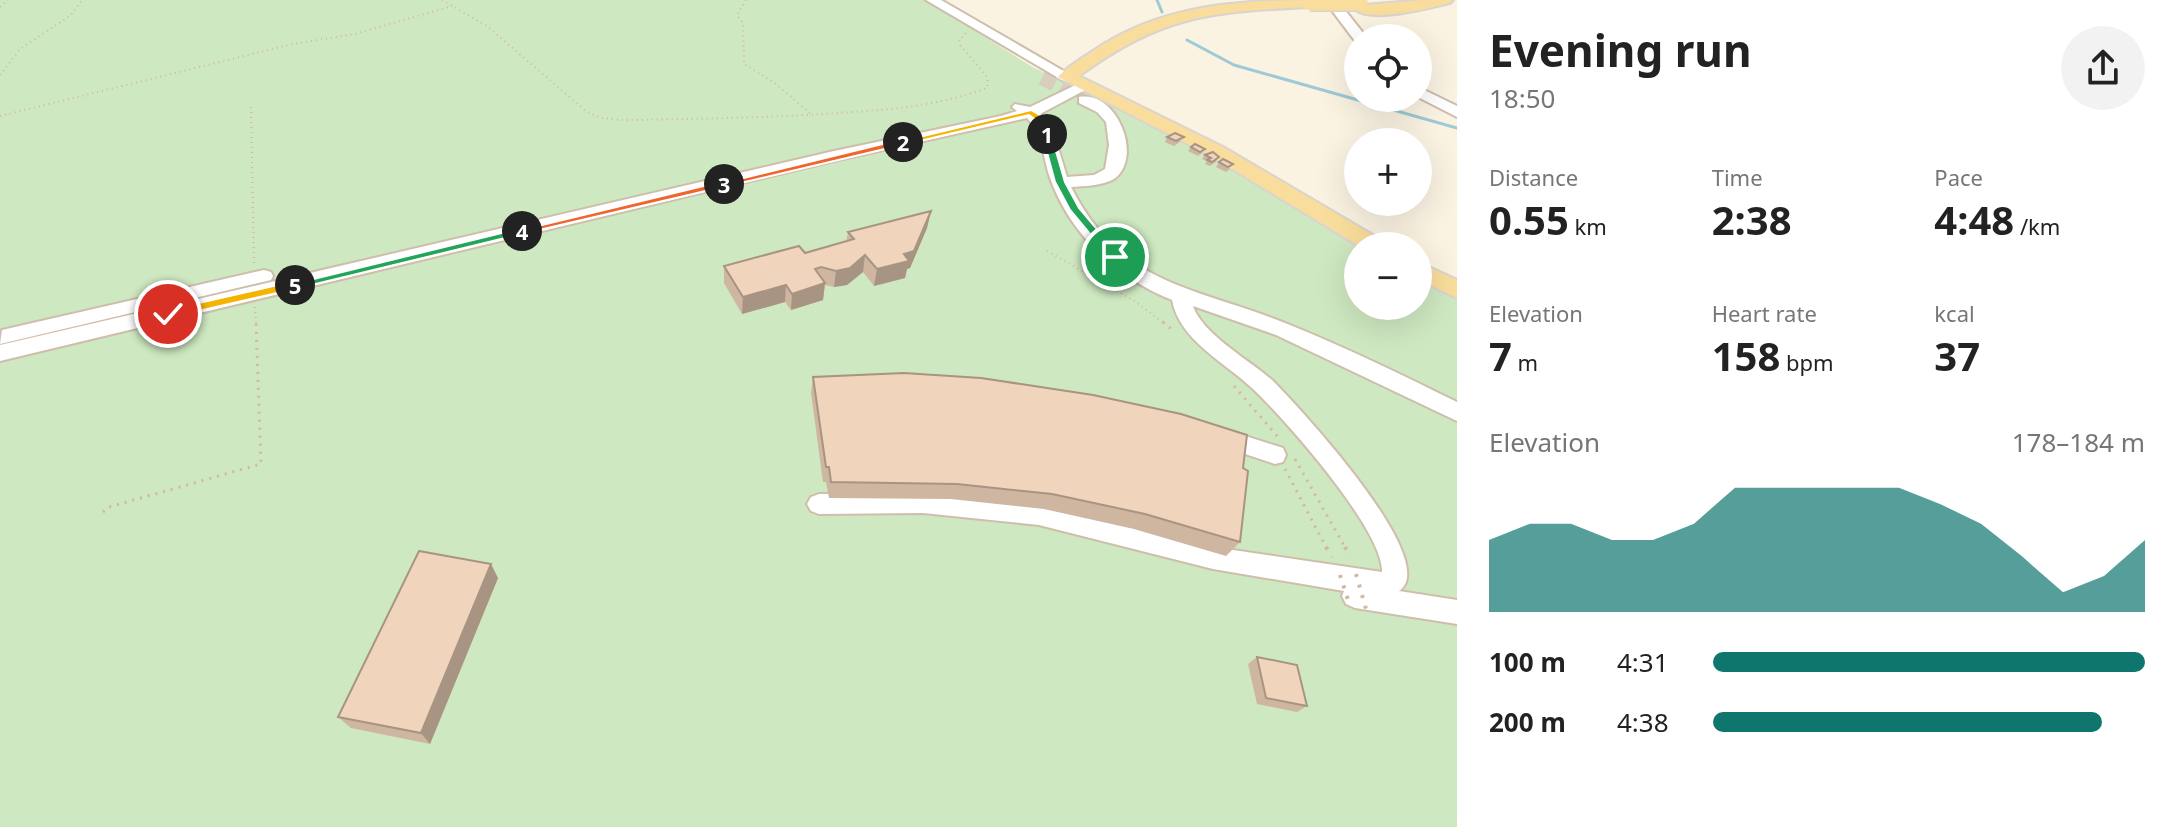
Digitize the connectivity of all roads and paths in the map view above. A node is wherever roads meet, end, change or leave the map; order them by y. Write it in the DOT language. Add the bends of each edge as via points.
graph roads {
  1 [pos="8,0"];
  2 [pos="82,0"];
  3 [pos="442,0"];
  4 [pos="746,0"];
  5 [pos="932,0"];
  6 [pos="1398,0"];
  7 [pos="1445,0"];
  8 [pos="1319,5"];
  9 [pos="452,6"];
  10 [pos="1362,6"];
  11 [pos="0,7"];
  12 [pos="1344,25"];
  13 [pos="966,34"];
  14 [pos="0,75"];
  15 [pos="1042,78"];
  16 [pos="1078,87"];
  17 [pos="1432,99"];
  18 [pos="1012,103"];
  19 [pos="251,107"];
  20 [pos="1031,112"];
  21 [pos="1457,112"];
  22 [pos="0,116"];
  23 [pos="813,116"];
  24 [pos="718,178"];
  25 [pos="1060,182"];
  26 [pos="1352,232"];
  27 [pos="1047,251"];
  28 [pos="1432,277"];
  29 [pos="254,287"];
  30 [pos="1457,290"];
  31 [pos="1181,295"];
  32 [pos="1179,335"];
  33 [pos="0,338"];
  34 [pos="0,353"];
  35 [pos="1229,381"];
  36 [pos="1457,412"];
  37 [pos="1201,431"];
  38 [pos="1275,455"];
  39 [pos="819,504"];
  40 [pos="103,512"];
  41 [pos="1263,568"];
  42 [pos="1350,606"];
  43 [pos="1366,609"];
  44 [pos="1457,612"];
  1 -- 11 [label="path"];
  2 -- 14 [label="path" via="71,15 20,49"];
  3 -- 9 [label="path"];
  4 -- 23 [label="path" via="737,15 743,23 744,64"];
  5 -- 16 [label="street"];
  6 -- 10 [label="main road"];
  7 -- 10 [label="main road" via="1409,8"];
  8 -- 10 [label="main road"];
  8 -- 12 [label="street"];
  8 -- 16 [label="main road" via="1183,27 1142,44"];
  9 -- 22 [label="path" via="355,34 293,44"];
  9 -- 23 [label="path" via="487,26 587,112 601,118"];
  13 -- 15 [label="street"];
  13 -- 23 [label="path" via="960,45 988,78 987,88 903,108"];
  16 -- 18 [label="street"];
  16 -- 20 [label="street"];
  16 -- 25 [label="street" via="1111,117 1116,164 1101,177"];
  16 -- 26 [label="main road" via="1216,151"];
  17 -- 21 [label="street"];
  18 -- 20 [label="street"];
  18 -- 24 [label="street"];
  19 -- 29 [label="path"];
  20 -- 24 [label="street"];
  20 -- 25 [label="street" via="1046,131"];
  24 -- 29 [label="street"];
  25 -- 31 [label="street" via="1075,210 1115,257 1159,287"];
  27 -- 32 [label="path" via="1136,302"];
  28 -- 30 [label="main road"];
  29 -- 33 [label="street"];
  29 -- 34 [label="street"];
  29 -- 40 [label="path" via="261,464"];
  31 -- 36 [label="street" via="1320,344"];
  31 -- 41 [label="street" via="1188,318 1266,387 1333,464 1386,541 1399,573 1388,585 1377,585"];
  35 -- 43 [label="path, bridge" via="1296,460 1334,523"];
  37 -- 38 [label="street"];
  38 -- 42 [label="path, bridge" via="1306,505"];
  39 -- 41 [label="street" via="923,503 1027,513"];
  41 -- 44 [label="street" via="1312,589"];
}
